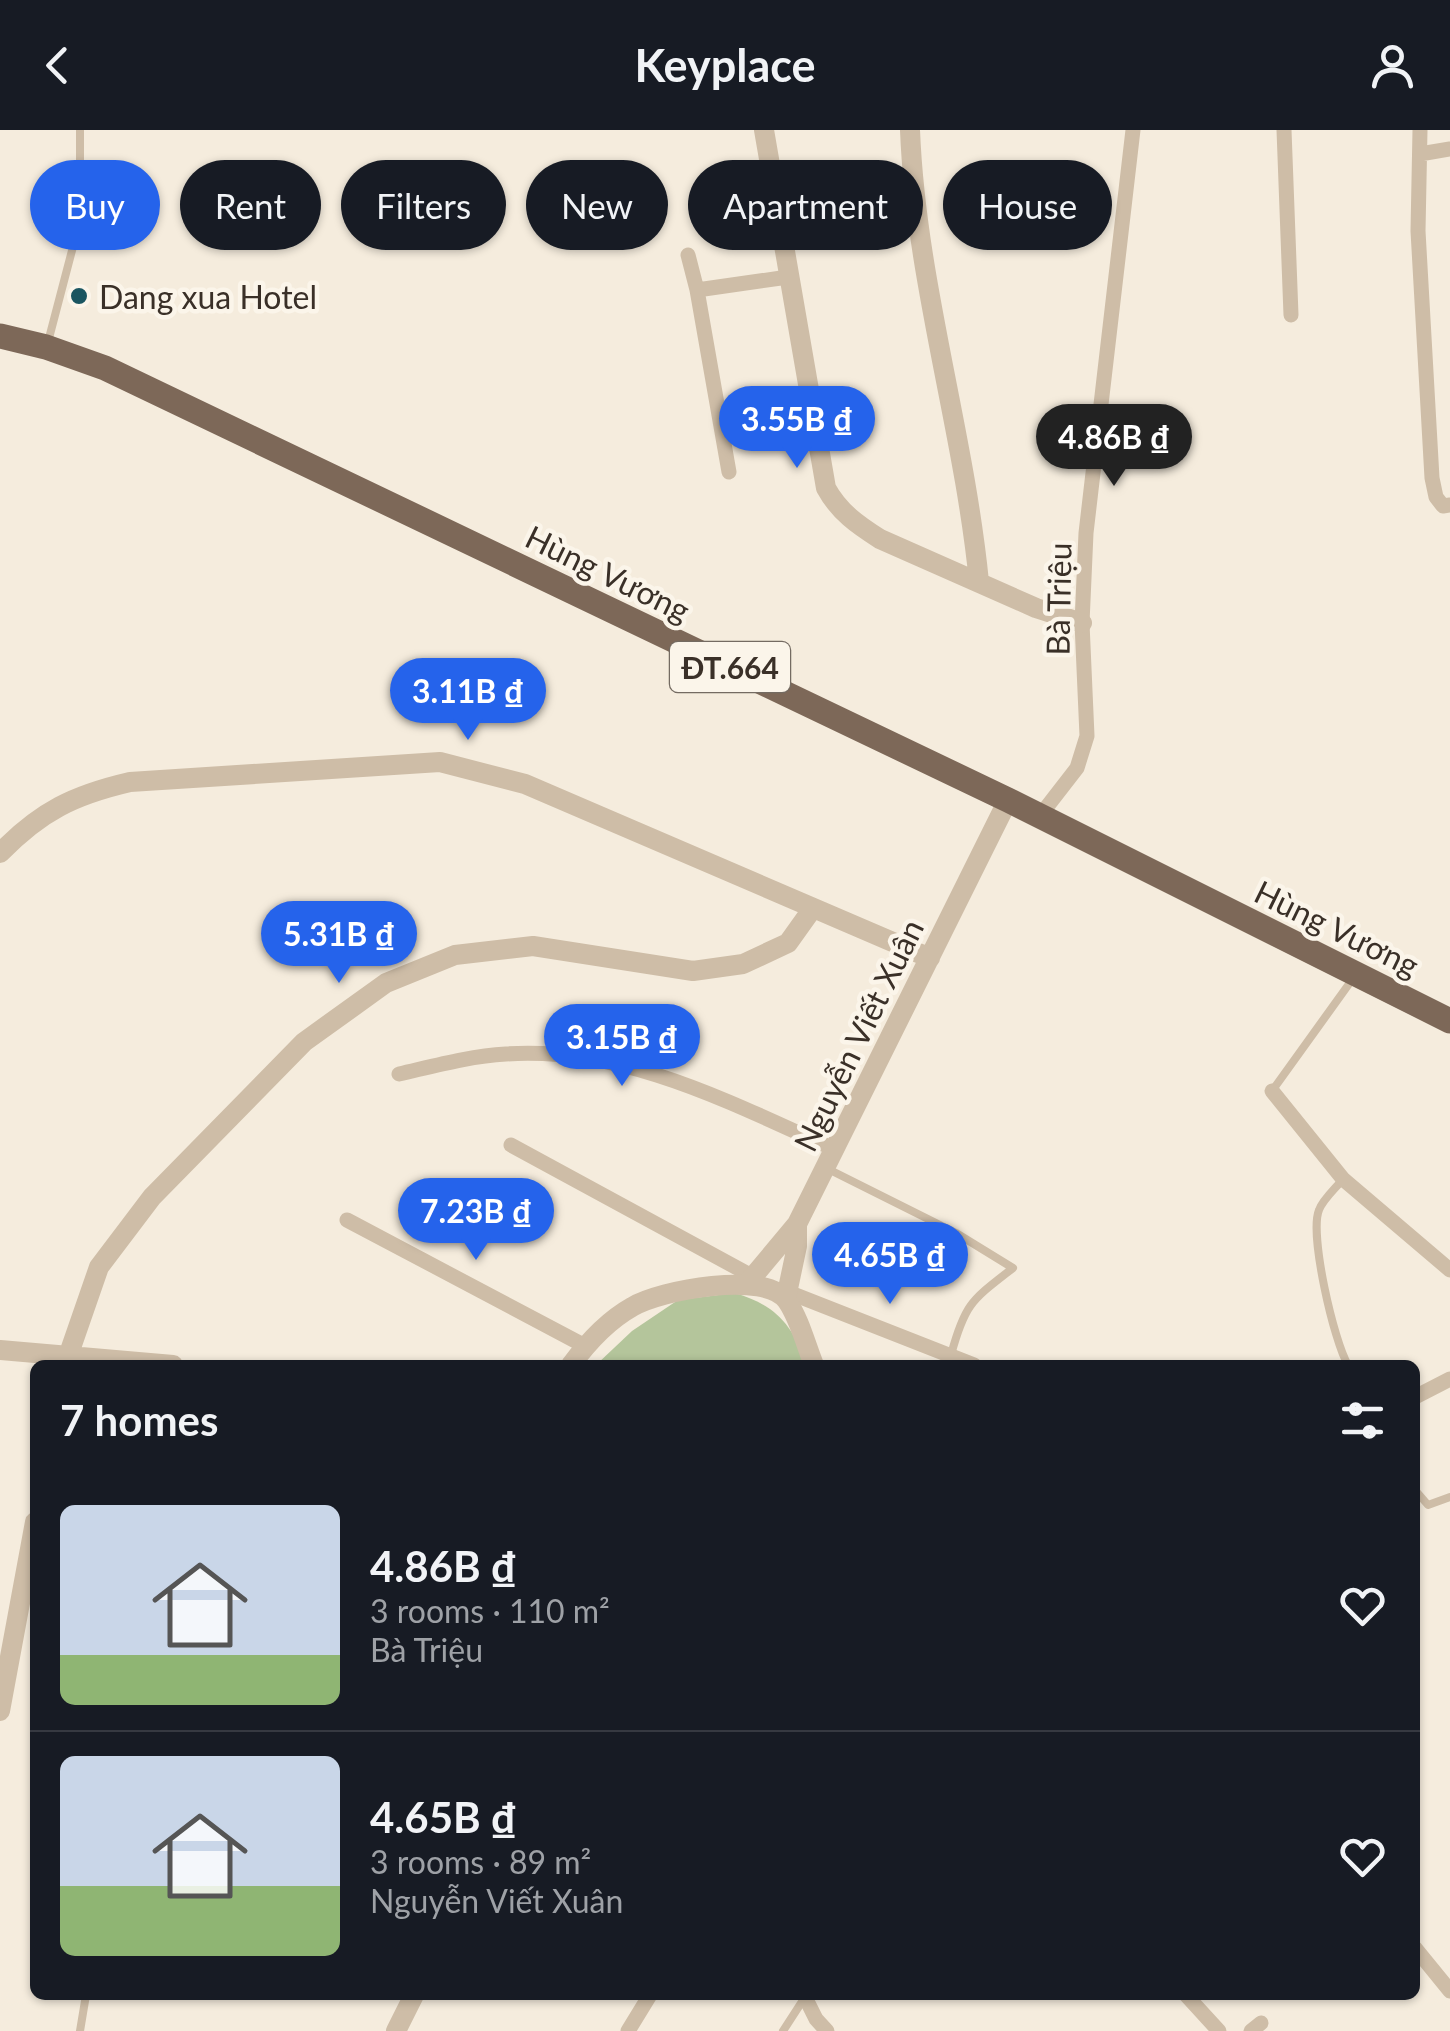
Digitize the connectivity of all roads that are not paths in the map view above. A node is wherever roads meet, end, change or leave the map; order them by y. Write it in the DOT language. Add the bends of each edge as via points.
graph roads {
  1 [pos="80,130"];
  2 [pos="764,130"];
  3 [pos="910,130"];
  4 [pos="1133,130"];
  5 [pos="1284,130"];
  6 [pos="1420,130"];
  7 [pos="1450,149"];
  8 [pos="1420,154"];
  9 [pos="688,255"];
  10 [pos="788,276"];
  11 [pos="697,290"];
  12 [pos="1291,315"];
  13 [pos="0,336"];
  14 [pos="46,346"];
  15 [pos="729,472"];
  16 [pos="1450,506"];
  17 [pos="979,582"];
  18 [pos="1082,622"];
  19 [pos="1008,800"];
  20 [pos="1039,816"];
  21 [pos="0,853"];
  22 [pos="814,908"];
  23 [pos="930,958"];
  24 [pos="1356,974"];
  25 [pos="1450,1021"];
  26 [pos="400,1074"];
  27 [pos="1272,1091"];
  28 [pos="511,1145"];
  29 [pos="831,1159"];
  30 [pos="1344,1179"];
  31 [pos="347,1220"];
  32 [pos="797,1224"];
  33 [pos="1450,1270"];
  34 [pos="749,1280"];
  35 [pos="787,1295"];
  36 [pos="585,1346"];
  37 [pos="7,1351"];
  38 [pos="951,1354"];
  39 [pos="59,1360"];
  40 [pos="65,1360"];
  41 [pos="574,1360"];
  42 [pos="812,1360"];
  43 [pos="964,1360"];
  44 [pos="1345,1360"];
  45 [pos="1450,1379"];
  46 [pos="1420,1396"];
  47 [pos="1420,1496"];
  48 [pos="1450,1497"];
  49 [pos="30,1566"];
  50 [pos="0,1711"];
  51 [pos="1420,1954"];
  52 [pos="1450,1991"];
  53 [pos="85,2000"];
  54 [pos="412,2000"];
  55 [pos="647,2000"];
  56 [pos="802,2000"];
  57 [pos="807,2000"];
  58 [pos="1191,2000"];
  59 [pos="80,2031"];
  60 [pos="396,2031"];
  61 [pos="628,2031"];
  62 [pos="783,2031"];
  63 [pos="828,2031"];
  64 [pos="1219,2031"];
  1 -- 14 [label="lane" via="80,220"];
  2 -- 10 [label="street"];
  3 -- 17 [label="street" via="922,244"];
  4 -- 18 [label="street, Bà Triệu" via="1086,533"];
  5 -- 12 [label="street"];
  6 -- 8 [label="street"];
  7 -- 8 [label="street"];
  8 -- 16 [label="street" via="1432,478 1436,497"];
  9 -- 11 [label="street"];
  10 -- 11 [label="street"];
  10 -- 17 [label="street" via="833,500 880,539"];
  11 -- 15 [label="street"];
  13 -- 14 [label="main road, Hùng Vương / ĐT.664"];
  14 -- 19 [label="main road, Hùng Vương / ĐT.664" via="106,368"];
  17 -- 18 [label="street"];
  18 -- 20 [label="street, Bà Triệu" via="1087,736 1077,768"];
  19 -- 20 [label="main road, Hùng Vương / ĐT.664"];
  19 -- 23 [label="street, Nguyễn Viết Xuân"];
  20 -- 24 [label="main road, Hùng Vương / ĐT.664"];
  21 -- 22 [label="street" via="24,828 80,794 130,782 440,762 524,784"];
  22 -- 23 [label="street"];
  22 -- 40 [label="street" via="788,943 743,964 693,971 533,946 455,955 386,983 304,1042 152,1197 99,1267"];
  23 -- 29 [label="street, Nguyễn Viết Xuân"];
  24 -- 25 [label="main road, Hùng Vương / ĐT.664"];
  24 -- 27 [label="lane"];
  26 -- 29 [label="street" via="492,1055 570,1056 693,1086"];
  27 -- 30 [label="street"];
  28 -- 34 [label="street"];
  29 -- 32 [label="street, Nguyễn Viết Xuân"];
  29 -- 38 [label="lane" via="1013,1268 972,1301"];
  30 -- 33 [label="street"];
  30 -- 44 [label="lane" via="1320,1208 1318,1227 1328,1308"];
  31 -- 36 [label="street"];
  32 -- 34 [label="street, Nguyễn Viết Xuân"];
  32 -- 35 [label="street"];
  34 -- 35 [label="street"];
  34 -- 36 [label="street" via="676,1290 635,1304"];
  35 -- 38 [label="street"];
  35 -- 42 [label="street"];
  36 -- 41 [label="street"];
  37 -- 39 [label="street"];
  38 -- 43 [label="street"];
  45 -- 46 [label="street"];
  47 -- 48 [label="lane" via="1428,1505"];
  49 -- 50 [label="street"];
  51 -- 52 [label="street"];
  53 -- 59 [label="lane"];
  54 -- 60 [label="street"];
  55 -- 61 [label="street"];
  56 -- 62 [label="lane"];
  57 -- 63 [label="street"];
  58 -- 64 [label="street"];
}
